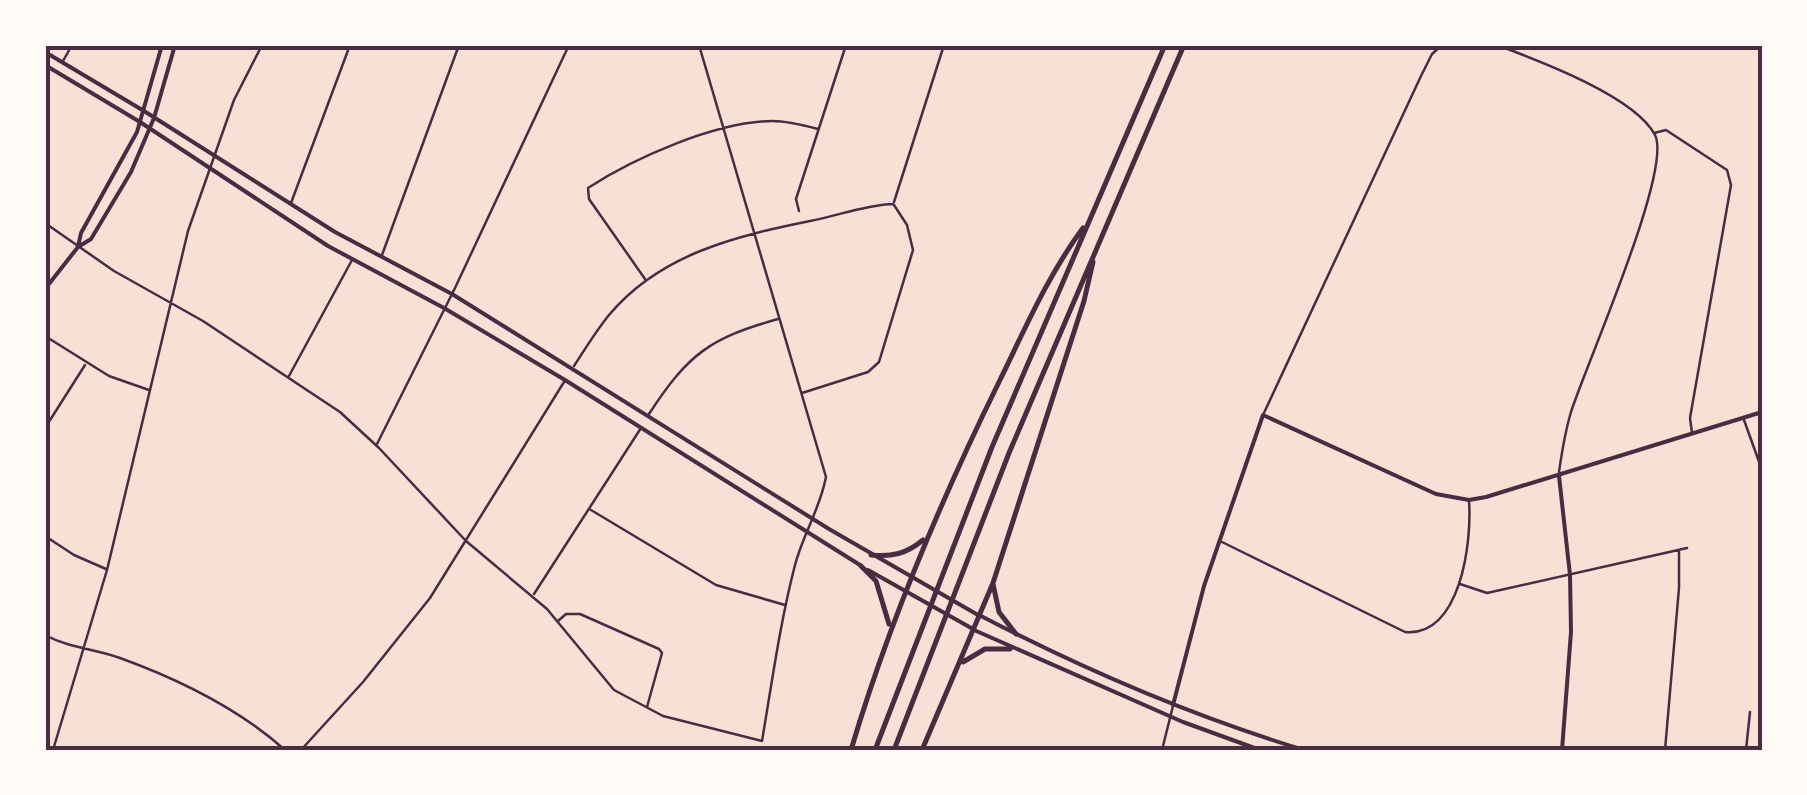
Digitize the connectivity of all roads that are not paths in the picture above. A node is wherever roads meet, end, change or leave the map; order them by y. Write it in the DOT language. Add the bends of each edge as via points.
graph roads {
  1 [pos="72,45"];
  2 [pos="162,45"];
  3 [pos="175,45"];
  4 [pos="262,45"];
  5 [pos="350,45"];
  6 [pos="459,45"];
  7 [pos="569,45"];
  8 [pos="699,45"];
  9 [pos="846,45"];
  10 [pos="944,45"];
  11 [pos="1165,45"];
  12 [pos="1184,45"];
  13 [pos="1442,45"];
  14 [pos="1497,45"];
  15 [pos="45,52"];
  16 [pos="62,62"];
  17 [pos="45,65"];
  18 [pos="144,111"];
  19 [pos="154,118"];
  20 [pos="140,122"];
  21 [pos="150,129"];
  22 [pos="818,129"];
  23 [pos="724,131"];
  24 [pos="1654,133"];
  25 [pos="213,156"];
  26 [pos="208,171"];
  27 [pos="893,204"];
  28 [pos="290,205"];
  29 [pos="799,211"];
  30 [pos="1088,221"];
  31 [pos="45,223"];
  32 [pos="753,234"];
  33 [pos="78,247"];
  34 [pos="1095,249"];
  35 [pos="381,256"];
  36 [pos="352,260"];
  37 [pos="646,280"];
  38 [pos="45,290"];
  39 [pos="452,294"];
  40 [pos="172,304"];
  41 [pos="444,308"];
  42 [pos="778,319"];
  43 [pos="45,336"];
  44 [pos="86,363"];
  45 [pos="573,367"];
  46 [pos="288,377"];
  47 [pos="565,380"];
  48 [pos="151,390"];
  49 [pos="801,394"];
  50 [pos="1762,412"];
  51 [pos="648,415"];
  52 [pos="1264,416"];
  53 [pos="1743,418"];
  54 [pos="45,428"];
  55 [pos="641,428"];
  56 [pos="1692,434"];
  57 [pos="376,446"];
  58 [pos="1762,470"];
  59 [pos="1559,474"];
  60 [pos="1469,500"];
  61 [pos="591,510"];
  62 [pos="812,519"];
  63 [pos="805,531"];
  64 [pos="45,536"];
  65 [pos="926,538"];
  66 [pos="466,540"];
  67 [pos="1218,540"];
  68 [pos="1688,548"];
  69 [pos="1678,551"];
  70 [pos="870,554"];
  71 [pos="860,566"];
  72 [pos="107,570"];
  73 [pos="1570,575"];
  74 [pos="910,577"];
  75 [pos="993,583"];
  76 [pos="1459,584"];
  77 [pos="904,592"];
  78 [pos="533,595"];
  79 [pos="786,605"];
  80 [pos="980,616"];
  81 [pos="558,621"];
  82 [pos="889,629"];
  83 [pos="974,630"];
  84 [pos="1016,634"];
  85 [pos="45,635"];
  86 [pos="1010,649"];
  87 [pos="86,650"];
  88 [pos="960,664"];
  89 [pos="1173,705"];
  90 [pos="646,708"];
  91 [pos="1750,712"];
  92 [pos="1171,717"];
  93 [pos="53,750"];
  94 [pos="285,750"];
  95 [pos="301,750"];
  96 [pos="851,750"];
  97 [pos="876,750"];
  98 [pos="894,750"];
  99 [pos="922,750"];
  100 [pos="1162,750"];
  101 [pos="1260,750"];
  102 [pos="1304,750"];
  103 [pos="1562,750"];
  104 [pos="1665,750"];
  105 [pos="1746,750"];
  1 -- 16 [label="street"];
  2 -- 18 [label="main road"];
  3 -- 19 [label="main road"];
  4 -- 25 [label="street"];
  5 -- 28 [label="street"];
  6 -- 35 [label="street"];
  7 -- 39 [label="street"];
  8 -- 23 [label="street"];
  9 -- 22 [label="street"];
  10 -- 27 [label="street"];
  11 -- 30 [label="highway"];
  12 -- 34 [label="highway"];
  13 -- 52 [label="street" via="1422,74"];
  14 -- 24 [label="street" via="1592,85"];
  15 -- 16 [label="main road"];
  16 -- 18 [label="main road"];
  17 -- 20 [label="main road"];
  18 -- 19 [label="main road"];
  18 -- 20 [label="main road"];
  19 -- 21 [label="main road"];
  19 -- 25 [label="main road"];
  20 -- 21 [label="main road"];
  20 -- 33 [label="main road"];
  21 -- 26 [label="main road"];
  21 -- 33 [label="main road" via="115,201 91,239"];
  22 -- 23 [label="street" via="770,121"];
  22 -- 29 [label="street" via="796,199"];
  23 -- 32 [label="street"];
  23 -- 37 [label="street" via="666,147 588,188 588,198"];
  24 -- 56 [label="street" via="1666,130 1728,170 1731,185"];
  24 -- 59 [label="street" via="1657,156 1638,231 1572,408"];
  25 -- 26 [label="street"];
  25 -- 28 [label="main road"];
  26 -- 36 [label="main road"];
  26 -- 40 [label="street"];
  27 -- 32 [label="street"];
  27 -- 49 [label="street" via="913,250 879,362 868,372"];
  28 -- 35 [label="main road"];
  30 -- 65 [label="highway" via="1045,288"];
  30 -- 97 [label="highway" via="992,447"];
  31 -- 33 [label="street"];
  32 -- 37 [label="street" via="688,255"];
  32 -- 42 [label="street"];
  33 -- 38 [label="main road"];
  33 -- 40 [label="street"];
  34 -- 75 [label="highway"];
  34 -- 98 [label="highway"];
  35 -- 39 [label="main road"];
  36 -- 41 [label="main road"];
  36 -- 46 [label="street"];
  37 -- 45 [label="street" via="612,312"];
  39 -- 41 [label="street"];
  39 -- 45 [label="main road"];
  40 -- 46 [label="street"];
  40 -- 48 [label="street"];
  41 -- 47 [label="main road"];
  41 -- 57 [label="street"];
  42 -- 49 [label="street"];
  42 -- 51 [label="street" via="710,343"];
  43 -- 44 [label="street"];
  44 -- 48 [label="street" via="123,384"];
  44 -- 54 [label="street"];
  45 -- 51 [label="main road"];
  46 -- 57 [label="street"];
  47 -- 55 [label="main road"];
  47 -- 66 [label="street"];
  48 -- 72 [label="street"];
  49 -- 62 [label="street" via="826,478"];
  50 -- 53 [label="main road"];
  51 -- 62 [label="main road"];
  52 -- 60 [label="main road" via="1436,494"];
  52 -- 67 [label="main road"];
  53 -- 56 [label="main road"];
  53 -- 58 [label="street"];
  55 -- 61 [label="street"];
  55 -- 63 [label="main road"];
  56 -- 59 [label="main road"];
  57 -- 66 [label="street"];
  59 -- 60 [label="main road"];
  59 -- 73 [label="main road"];
  60 -- 76 [label="street" via="1469,546"];
  61 -- 78 [label="street"];
  61 -- 79 [label="street" via="716,586"];
  62 -- 63 [label="street"];
  62 -- 70 [label="main road"];
  63 -- 71 [label="main road"];
  63 -- 79 [label="street"];
  64 -- 72 [label="street"];
  65 -- 70 [label="highway" via="893,556"];
  65 -- 74 [label="highway"];
  66 -- 78 [label="street"];
  66 -- 95 [label="street" via="401,637"];
  67 -- 76 [label="street" via="1404,632 1415,633 1439,618"];
  67 -- 89 [label="main road"];
  68 -- 69 [label="street"];
  69 -- 73 [label="street"];
  69 -- 104 [label="street"];
  70 -- 74 [label="main road"];
  71 -- 77 [label="main road"];
  71 -- 82 [label="highway" via="876,581"];
  72 -- 87 [label="street"];
  73 -- 76 [label="street" via="1488,594"];
  73 -- 103 [label="main road"];
  74 -- 77 [label="highway"];
  74 -- 80 [label="main road"];
  75 -- 80 [label="highway"];
  75 -- 84 [label="highway" via="999,612"];
  77 -- 82 [label="highway"];
  77 -- 83 [label="main road"];
  78 -- 81 [label="street"];
  79 -- 90 [label="street" via="762,741"];
  80 -- 83 [label="highway"];
  80 -- 84 [label="main road"];
  81 -- 90 [label="street" via="614,690"];
  81 -- 90 [label="street" via="580,614 659,649"];
  82 -- 96 [label="highway"];
  83 -- 86 [label="main road"];
  83 -- 88 [label="highway"];
  84 -- 89 [label="main road"];
  85 -- 87 [label="street"];
  86 -- 88 [label="highway" via="986,650"];
  86 -- 92 [label="main road"];
  87 -- 93 [label="street"];
  87 -- 94 [label="street" via="192,690"];
  88 -- 99 [label="highway"];
  89 -- 92 [label="street"];
  89 -- 102 [label="main road"];
  91 -- 105 [label="street"];
  92 -- 100 [label="street"];
  92 -- 101 [label="main road"];
}
